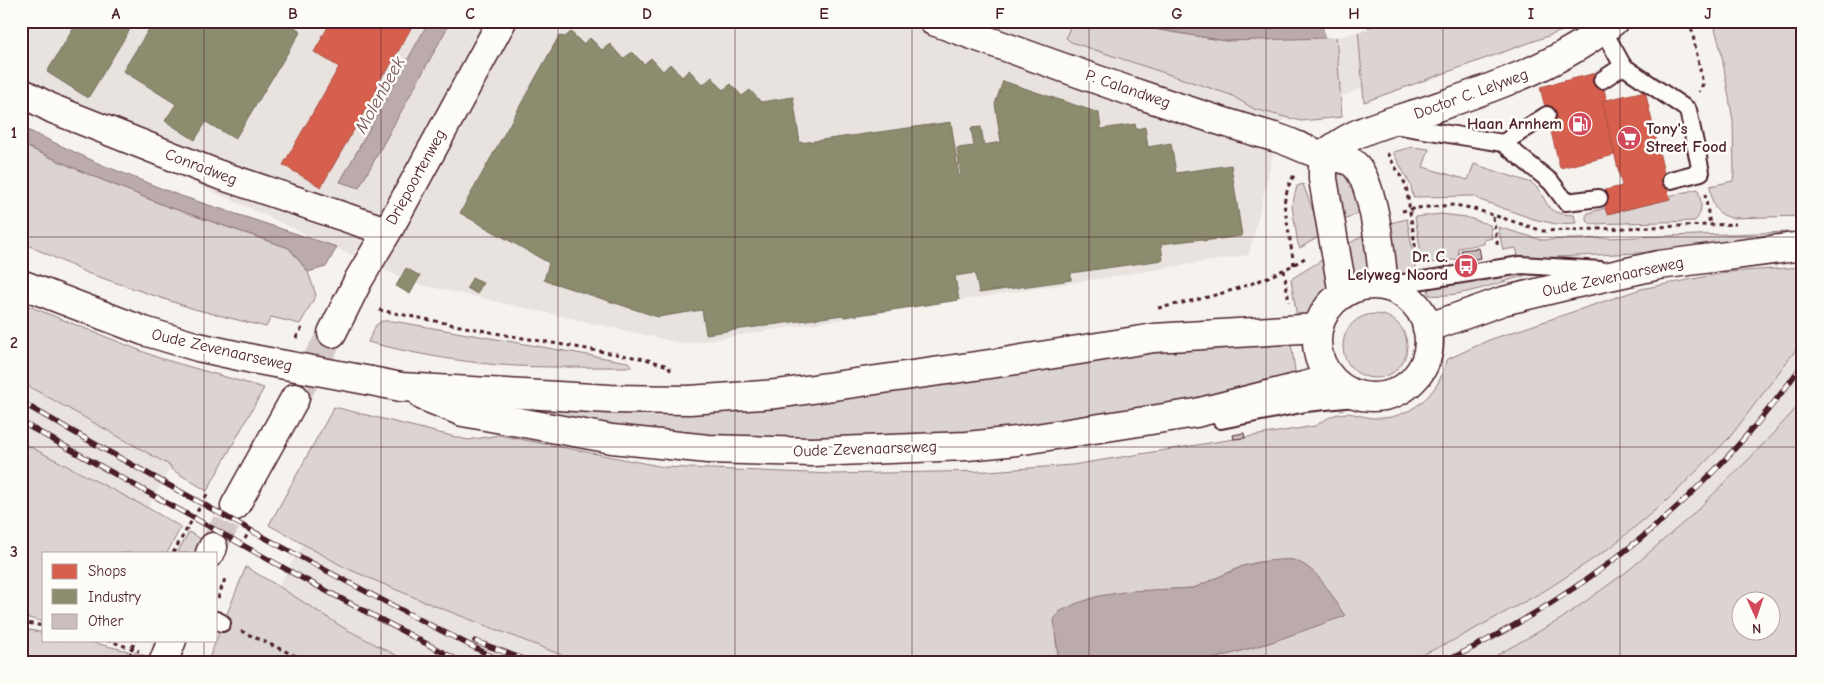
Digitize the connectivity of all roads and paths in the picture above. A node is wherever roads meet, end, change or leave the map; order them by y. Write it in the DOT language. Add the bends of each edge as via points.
graph roads {
  1 [pos="502,21"];
  2 [pos="933,21"];
  3 [pos="1690,21"];
  4 [pos="1609,26"];
  5 [pos="1623,66"];
  6 [pos="1602,80"];
  7 [pos="21,92"];
  8 [pos="1688,110"];
  9 [pos="1547,115"];
  10 [pos="1380,126"];
  11 [pos="1503,144"];
  12 [pos="1323,155"];
  13 [pos="1701,172"];
  14 [pos="1671,180"];
  15 [pos="1599,198"];
  16 [pos="1493,216"];
  17 [pos="1710,225"];
  18 [pos="386,231"];
  19 [pos="1803,246"];
  20 [pos="1498,252"];
  21 [pos="1418,264"];
  22 [pos="1294,265"];
  23 [pos="1631,272"];
  24 [pos="21,284"];
  25 [pos="1384,286"];
  26 [pos="1343,294"];
  27 [pos="379,310"];
  28 [pos="1318,328"];
  29 [pos="1427,328"];
  30 [pos="332,333"];
  31 [pos="665,376"];
  32 [pos="1330,379"];
  33 [pos="401,387"];
  34 [pos="1364,397"];
  35 [pos="295,398"];
  36 [pos="1117,426"];
  37 [pos="235,506"];
  38 [pos="219,621"];
  39 [pos="21,622"];
  40 [pos="42,626"];
  41 [pos="134,642"];
  42 [pos="412,658"];
  43 [pos="127,663"];
  44 [pos="311,663"];
  45 [pos="409,663"];
  1 -- 18 [label="street, Driepoortenweg"];
  2 -- 12 [label="street, P. Calandweg"];
  3 -- 8 [label="path" via="1703,84"];
  4 -- 5 [label="lane"];
  4 -- 10 [label="street, Doctor C. Lelyweg" via="1533,71"];
  5 -- 6 [label="lane"];
  5 -- 8 [label="lane"];
  7 -- 18 [label="street, Conradweg" via="53,110 217,174"];
  8 -- 13 [label="lane"];
  9 -- 11 [label="lane"];
  10 -- 11 [label="lane"];
  10 -- 12 [label="street, Doctor C. Lelyweg" via="1351,137"];
  10 -- 21 [label="path" via="1406,185"];
  11 -- 15 [label="lane" via="1551,182 1566,202"];
  12 -- 22 [label="path" via="1296,172 1288,187 1284,204"];
  12 -- 25 [label="street, P. Calandweg" via="1339,157 1355,165 1365,182 1379,239"];
  12 -- 26 [label="street" via="1323,179"];
  13 -- 14 [label="lane"];
  13 -- 17 [label="path"];
  16 -- 20 [label="path"];
  18 -- 30 [label="street, Driepoortenweg"];
  19 -- 23 [label="street, Oude Zevenaarseweg" via="1659,265"];
  23 -- 25 [label="lane" via="1521,265"];
  23 -- 29 [label="street, Oude Zevenaarseweg" via="1503,301"];
  24 -- 33 [label="street, Oude Zevenaarseweg, bridge" via="144,331 198,347"];
  25 -- 26 [label="street" via="1361,286"];
  25 -- 29 [label="street" via="1412,301 1422,313"];
  26 -- 28 [label="street" via="1328,306"];
  27 -- 31 [label="path" via="645,359 668,366 674,375"];
  28 -- 32 [label="street" via="1317,351"];
  28 -- 33 [label="street, Oude Zevenaarseweg" via="1154,338 777,394 699,399 610,399"];
  29 -- 34 [label="street" via="1429,344 1426,359 1414,379 1395,393"];
  32 -- 34 [label="street" via="1342,389"];
  32 -- 36 [label="street, Oude Zevenaarseweg" via="1196,413"];
  33 -- 36 [label="street, Oude Zevenaarseweg" via="463,412 612,439 708,449 812,452 966,446"];
  34 -- 36 [label="lane" via="1306,403 1181,428"];
  35 -- 37 [label="street"];
  38 -- 44 [label="path"];
  39 -- 40 [label="path"];
  41 -- 43 [label="path"];
  42 -- 45 [label="path"];
}
